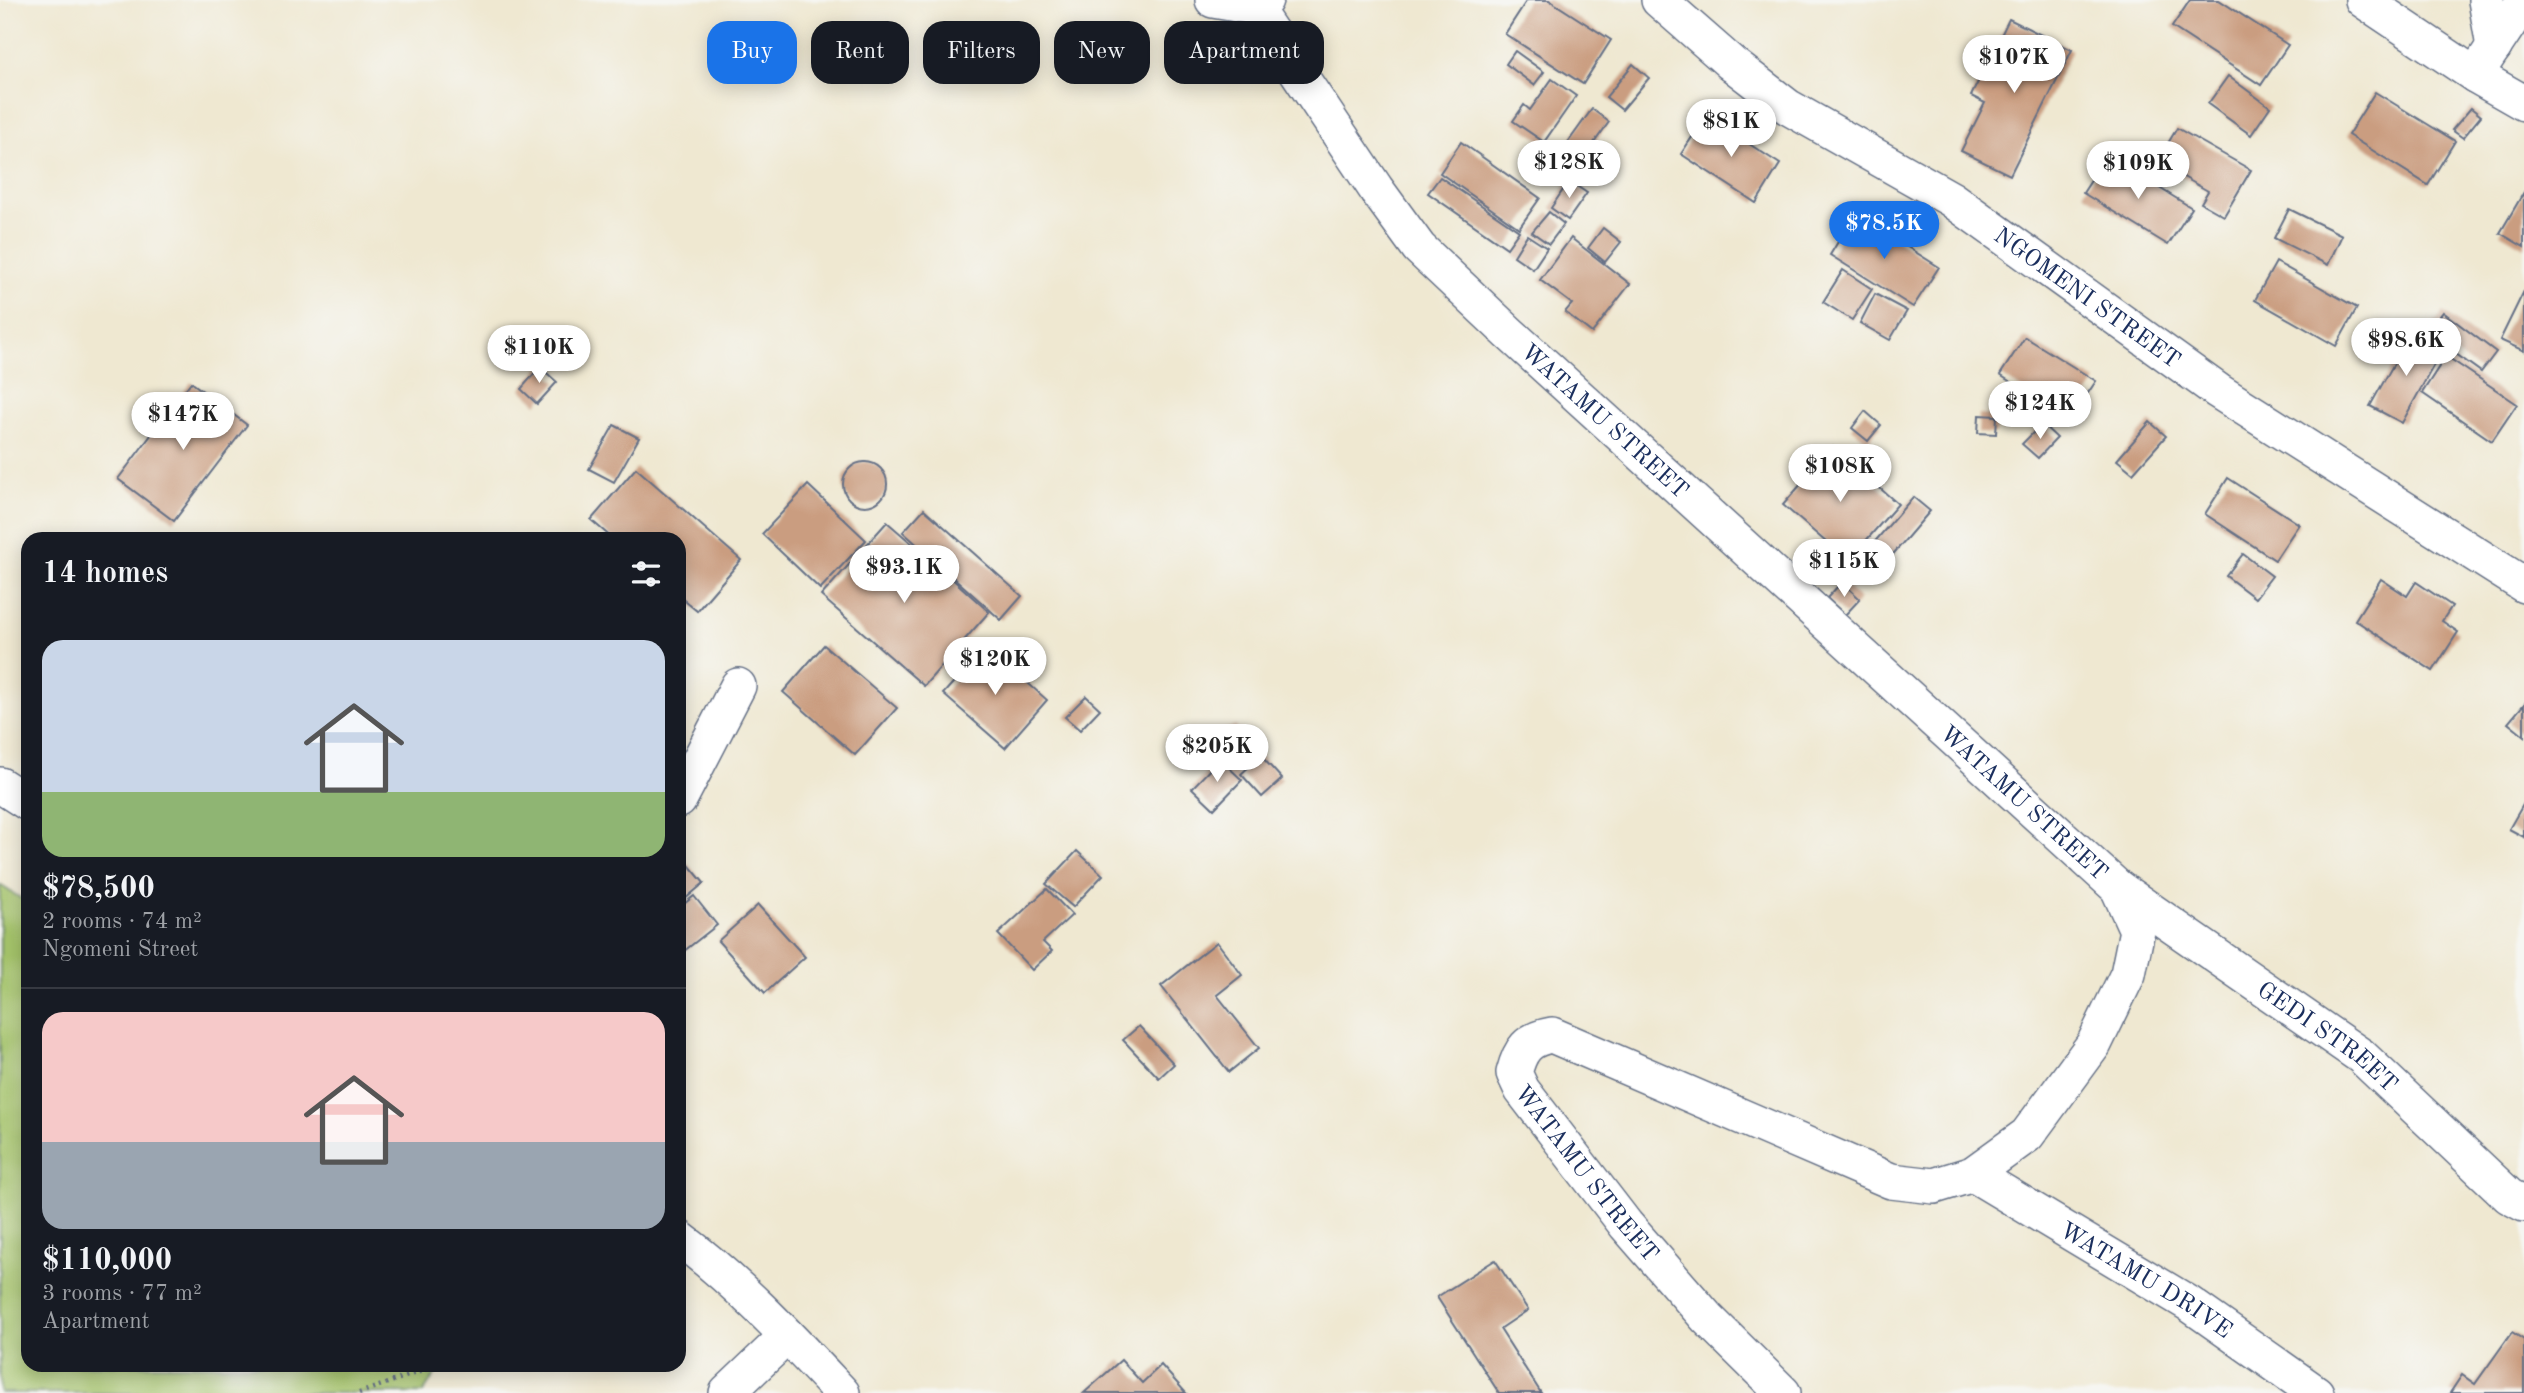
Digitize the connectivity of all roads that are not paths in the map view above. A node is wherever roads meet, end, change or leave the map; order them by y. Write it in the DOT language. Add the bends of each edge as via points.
graph roads {
  1 [pos="1213,0"];
  2 [pos="1659,0"];
  3 [pos="2363,0"];
  4 [pos="2486,0"];
  5 [pos="2524,1"];
  6 [pos="1259,3"];
  7 [pos="2484,61"];
  8 [pos="2524,103"];
  9 [pos="2524,585"];
  10 [pos="738,686"];
  11 [pos="0,785"];
  12 [pos="686,786"];
  13 [pos="21,798"];
  14 [pos="2118,888"];
  15 [pos="1973,1174"];
  16 [pos="2524,1203"];
  17 [pos="686,1243"];
  18 [pos="788,1336"];
  19 [pos="727,1393"];
  20 [pos="842,1393"];
  21 [pos="1783,1393"];
  22 [pos="2316,1393"];
  1 -- 6 [label="street"];
  2 -- 9 [label="street, NGOMENI STREET" via="1788,107 1951,199 2218,391"];
  3 -- 7 [label="street"];
  4 -- 7 [label="street"];
  5 -- 7 [label="street"];
  6 -- 14 [label="street, WATAMU STREET" via="1376,189 1419,248"];
  7 -- 8 [label="street"];
  10 -- 12 [label="street"];
  11 -- 13 [label="street"];
  14 -- 15 [label="street, WATAMU STREET" via="2137,930 2128,974 2094,1044 2027,1135"];
  14 -- 16 [label="street, GEDI STREET" via="2361,1056 2509,1196"];
  15 -- 21 [label="street, WATAMU STREET" via="1934,1186 1891,1181 1552,1035 1537,1038 1519,1053 1514,1073 1522,1090 1618,1215 1707,1318"];
  15 -- 22 [label="street, WATAMU DRIVE" via="2188,1303"];
  17 -- 18 [label="street"];
  18 -- 19 [label="street"];
  18 -- 20 [label="street"];
}
